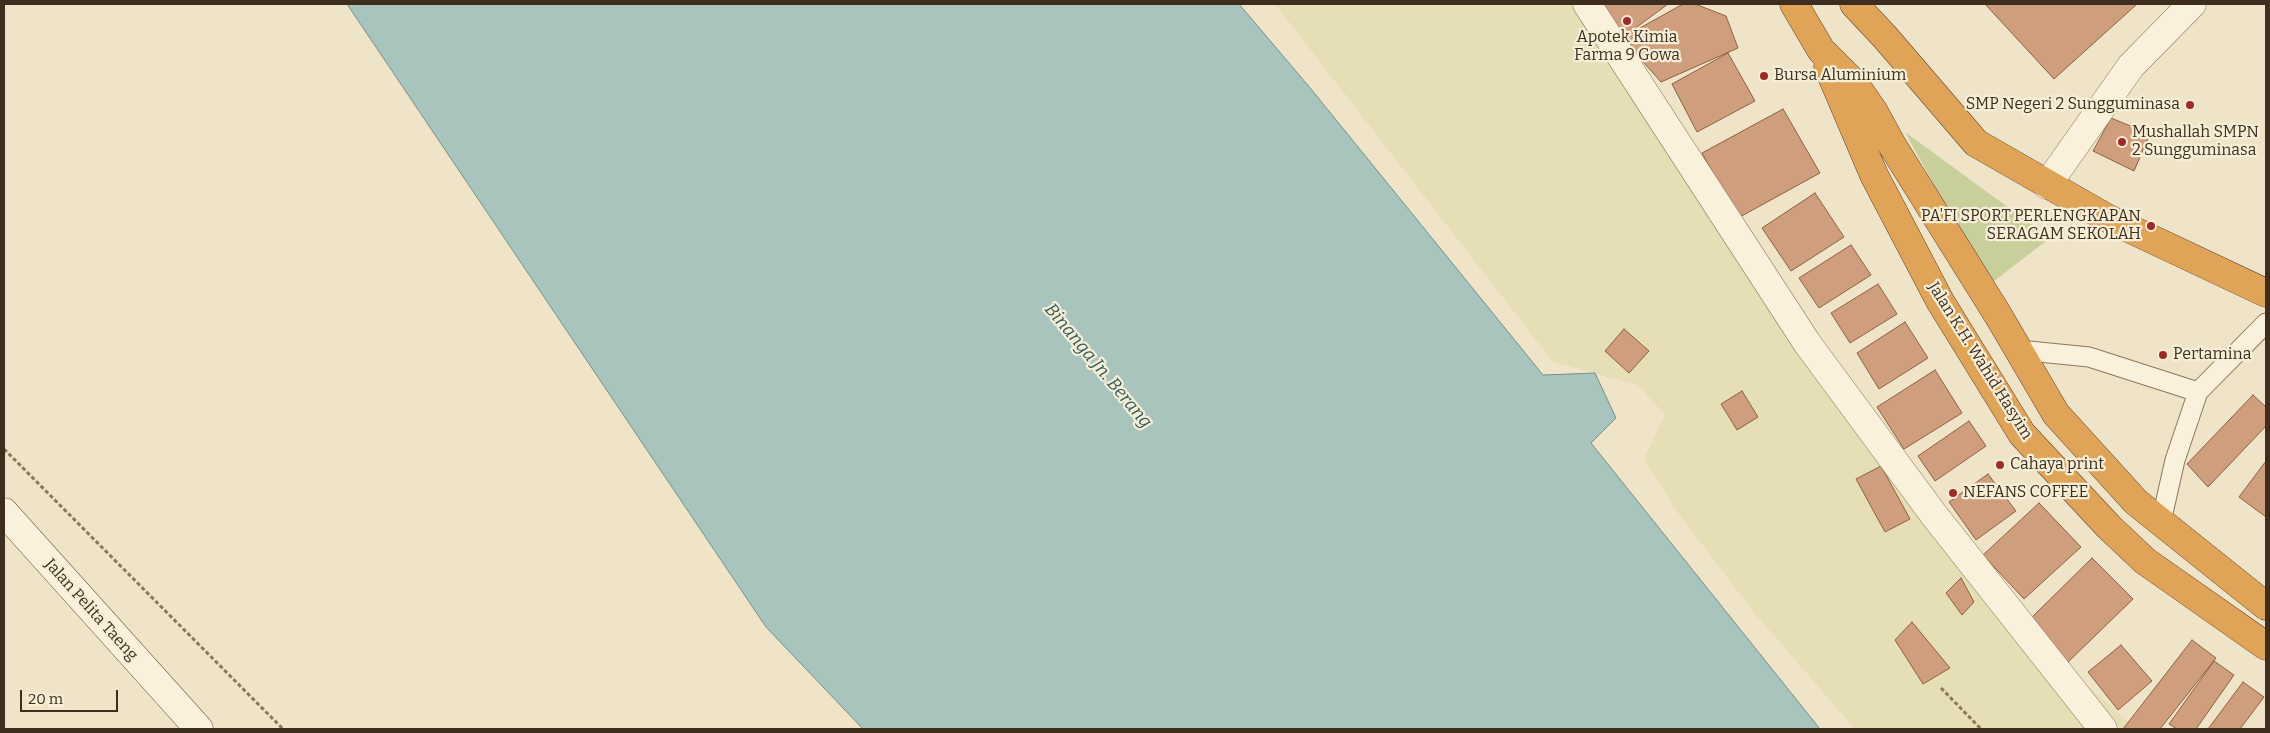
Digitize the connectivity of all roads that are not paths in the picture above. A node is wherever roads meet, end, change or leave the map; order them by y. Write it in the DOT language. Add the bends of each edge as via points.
graph roads {
  1 [pos="1587,4"];
  2 [pos="1794,4"];
  3 [pos="1854,4"];
  4 [pos="2192,4"];
  5 [pos="1821,50"];
  6 [pos="2047,185"];
  7 [pos="2266,293"];
  8 [pos="2266,323"];
  9 [pos="2020,350"];
  10 [pos="2198,392"];
  11 [pos="4,512"];
  12 [pos="2161,522"];
  13 [pos="2266,606"];
  14 [pos="2266,646"];
  15 [pos="199,729"];
  16 [pos="2103,729"];
  1 -- 16 [label="street" via="1808,343 1934,516"];
  2 -- 5 [label="highway"];
  3 -- 6 [label="highway" via="1976,143"];
  4 -- 6 [label="street" via="2131,66"];
  5 -- 9 [label="highway" via="1854,83 1874,112"];
  5 -- 14 [label="highway, Jalan K.H. Wahid Hasyim" via="1874,175 1940,301 2022,434 2145,561"];
  6 -- 7 [label="highway" via="2106,218"];
  8 -- 10 [label="lane"];
  9 -- 10 [label="lane" via="2089,358"];
  9 -- 12 [label="highway" via="2056,414 2136,502"];
  10 -- 12 [label="lane" via="2175,460"];
  11 -- 15 [label="street, Jalan Pelita Taeng"];
  12 -- 13 [label="highway"];
}
